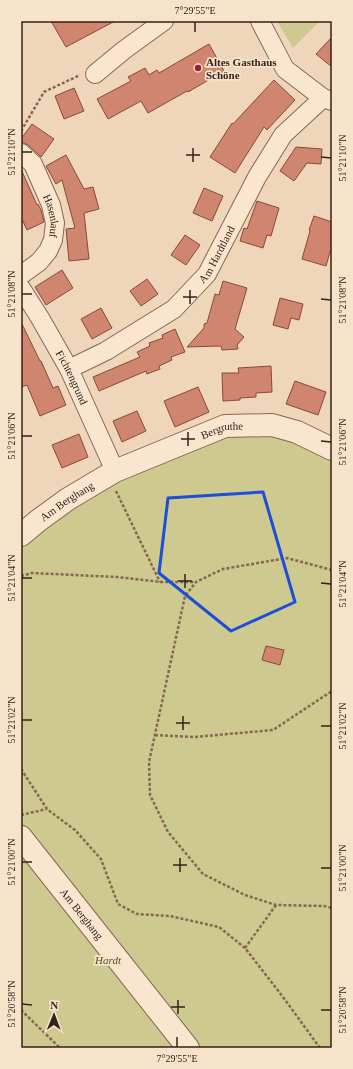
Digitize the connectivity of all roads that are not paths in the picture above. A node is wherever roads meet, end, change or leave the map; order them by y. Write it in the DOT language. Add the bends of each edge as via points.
graph roads {
  1 [pos="164,21"];
  2 [pos="260,21"];
  3 [pos="95,74"];
  4 [pos="327,100"];
  5 [pos="21,153"];
  6 [pos="21,275"];
  7 [pos="21,288"];
  8 [pos="69,369"];
  9 [pos="332,449"];
  10 [pos="111,473"];
  11 [pos="21,535"];
  12 [pos="21,837"];
  13 [pos="188,1048"];
  1 -- 3 [label="street"];
  2 -- 4 [label="street" via="285,69"];
  4 -- 8 [label="street, Am Hardtland" via="283,136 257,177 207,274 180,303 106,351"];
  5 -- 6 [label="street, Hasenlauf" via="33,164 52,204 56,222 48,251 39,262"];
  7 -- 8 [label="street, Fichtengrund"];
  8 -- 10 [label="street, Fichtengrund"];
  9 -- 10 [label="street, Bergruthe" via="297,432 272,425 225,426"];
  10 -- 11 [label="street, Am Berghang" via="68,499"];
  12 -- 13 [label="street, Am Berghang"];
}
